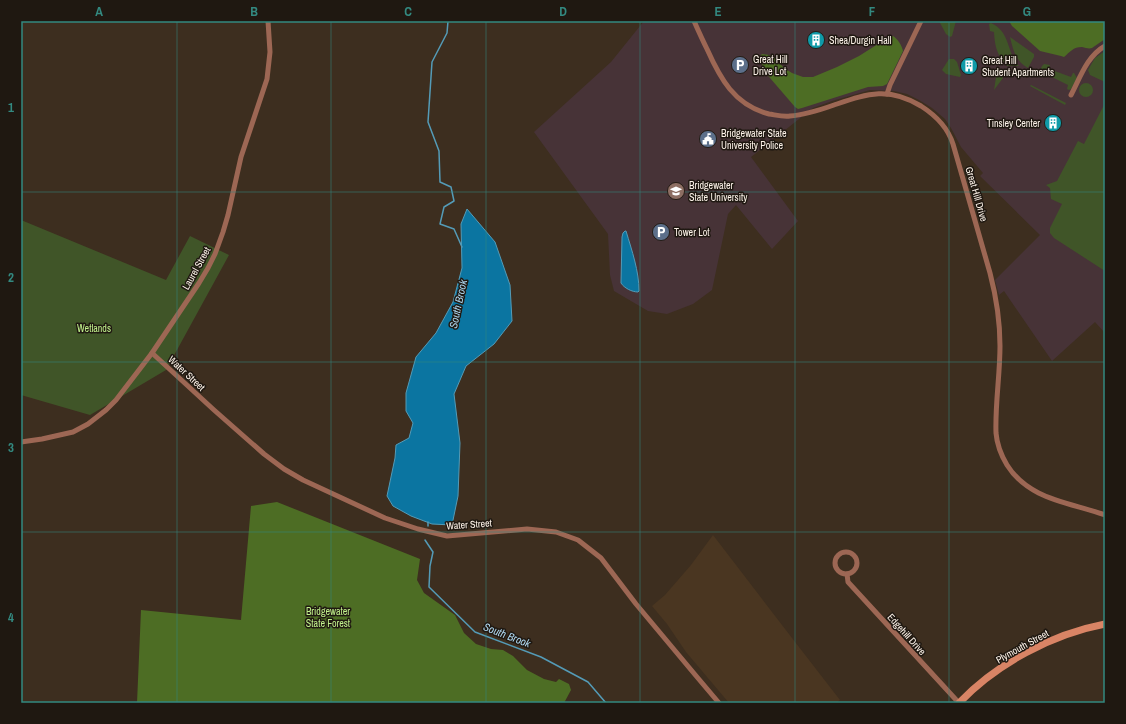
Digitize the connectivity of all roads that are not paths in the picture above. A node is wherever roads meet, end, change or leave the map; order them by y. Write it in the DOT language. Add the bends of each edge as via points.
graph roads {
  1 [pos="268,21"];
  2 [pos="694,21"];
  3 [pos="922,21"];
  4 [pos="1105,46"];
  5 [pos="887,94"];
  6 [pos="1071,95"];
  7 [pos="152,353"];
  8 [pos="21,442"];
  9 [pos="1105,515"];
  10 [pos="847,574"];
  11 [pos="1105,624"];
  12 [pos="719,703"];
  13 [pos="959,703"];
  1 -- 7 [label="street, Laurel Street" via="268,74 241,156 218,247 199,283"];
  2 -- 5 [label="street, Great Hill Drive" via="712,62 726,85 742,101 758,111 778,116 794,116 858,97"];
  3 -- 5 [label="street"];
  4 -- 6 [label="street" via="1090,59"];
  5 -- 9 [label="street, Great Hill Drive" via="906,98 929,112 943,125 953,144 994,294 1000,346 996,433 1003,459 1017,478 1032,490"];
  7 -- 8 [label="street, Laurel Street" via="116,400 96,419 63,435"];
  7 -- 12 [label="street, Water Street" via="284,469 385,518 447,536 527,529 556,532 578,540 601,558"];
  10 -- 10 [label="street, Edgehill Drive" via="854,571 857,562 853,554 845,552 838,555 835,564 839,572"];
  10 -- 13 [label="street, Edgehill Drive" via="849,582"];
  11 -- 13 [label="main road, Plymouth Street" via="1065,634 1031,650 986,678"];
}
